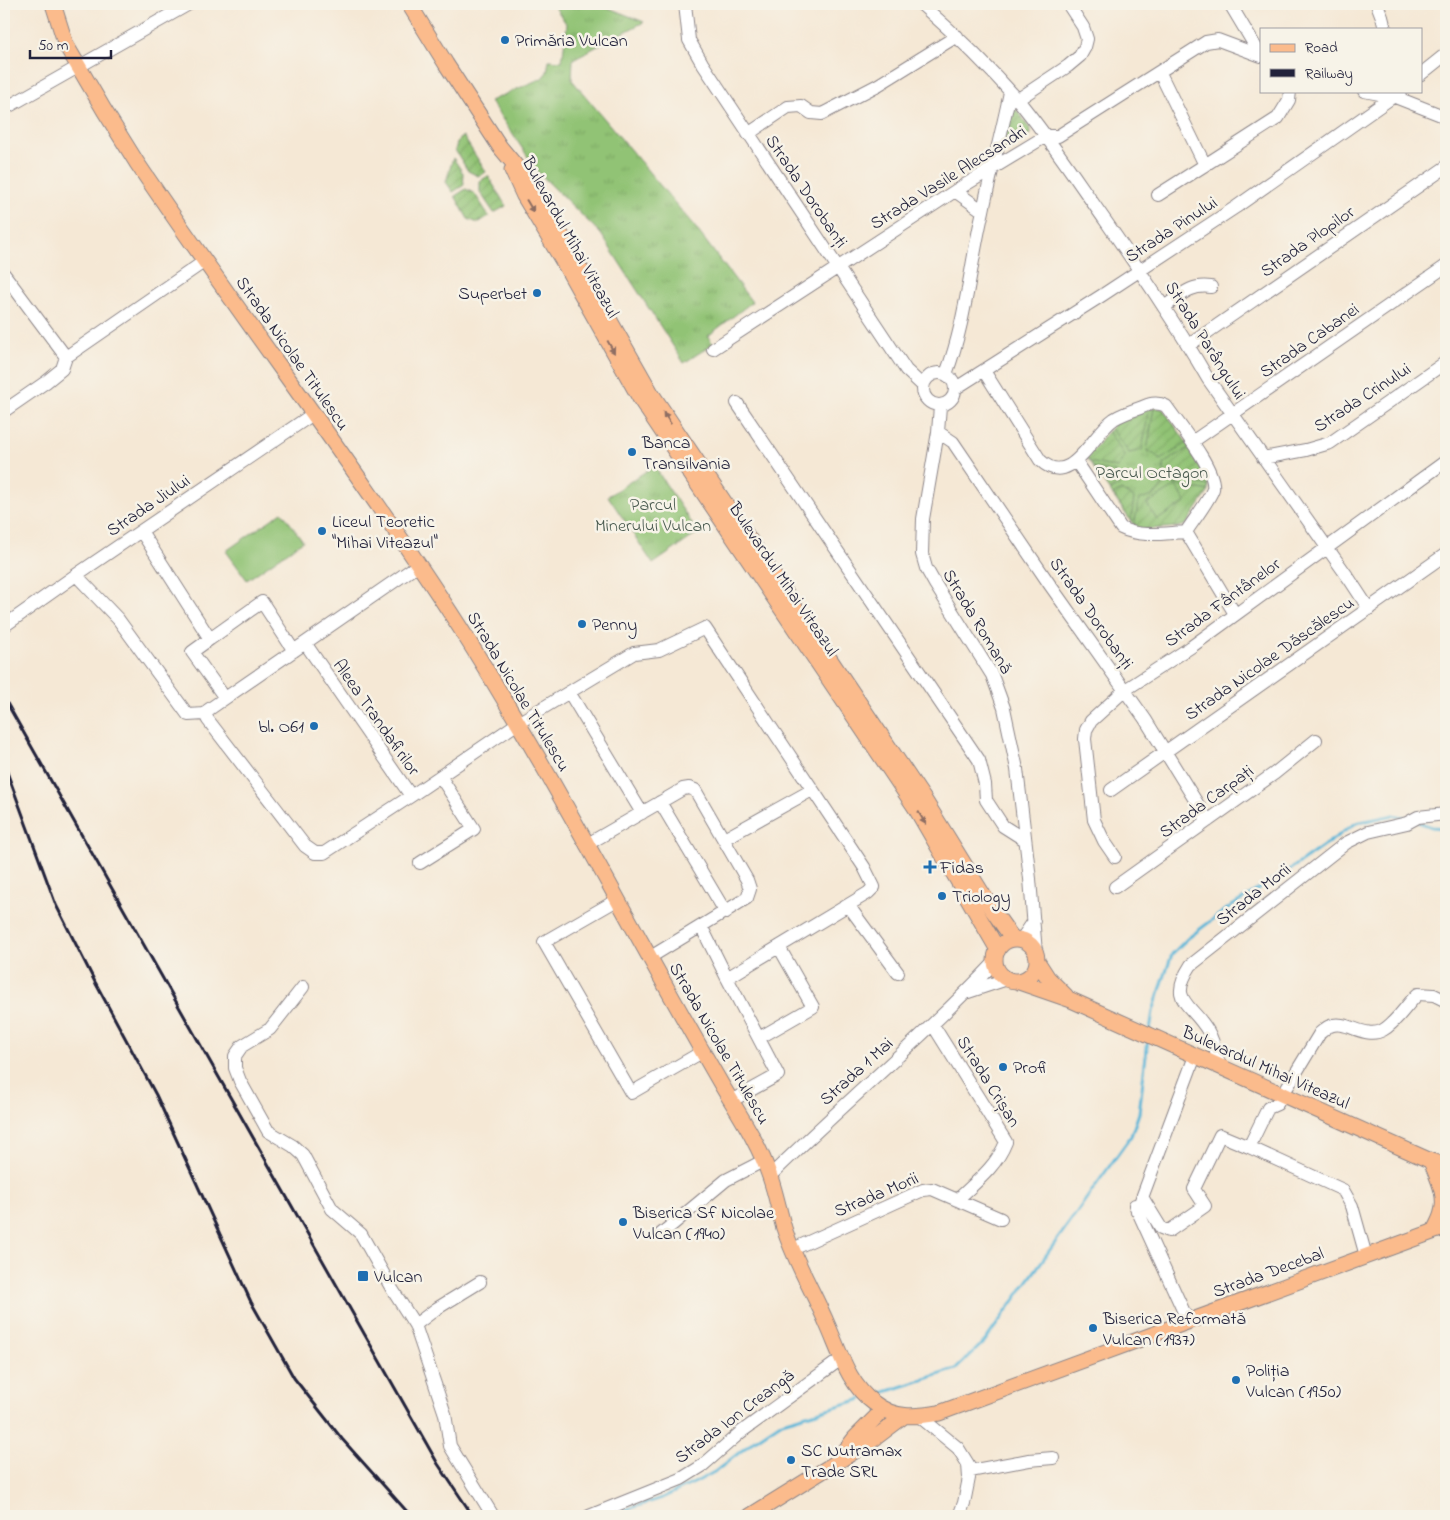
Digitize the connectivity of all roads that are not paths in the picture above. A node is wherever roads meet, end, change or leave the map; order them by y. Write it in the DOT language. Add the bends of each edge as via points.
graph roads {
  1 [pos="53,4"];
  2 [pos="189,4"];
  3 [pos="409,4"];
  4 [pos="685,4"];
  5 [pos="921,4"];
  6 [pos="1068,4"];
  7 [pos="1230,4"];
  8 [pos="1377,4"];
  9 [pos="1385,28"];
  10 [pos="958,36"];
  11 [pos="1260,54"];
  12 [pos="1446,54"];
  13 [pos="1260,56"];
  14 [pos="78,66"];
  15 [pos="1160,73"];
  16 [pos="1422,73"];
  17 [pos="1290,92"];
  18 [pos="1369,92"];
  19 [pos="1398,94"];
  20 [pos="1014,96"];
  21 [pos="4,109"];
  22 [pos="1443,114"];
  23 [pos="1366,116"];
  24 [pos="748,134"];
  25 [pos="1046,136"];
  26 [pos="500,147"];
  27 [pos="1205,165"];
  28 [pos="1446,167"];
  29 [pos="994,168"];
  30 [pos="955,191"];
  31 [pos="1158,194"];
  32 [pos="982,211"];
  33 [pos="205,261"];
  34 [pos="1446,266"];
  35 [pos="837,268"];
  36 [pos="1140,270"];
  37 [pos="4,274"];
  38 [pos="1210,287"];
  39 [pos="1164,307"];
  40 [pos="1189,345"];
  41 [pos="713,349"];
  42 [pos="66,357"];
  43 [pos="1446,362"];
  44 [pos="984,371"];
  45 [pos="946,374"];
  46 [pos="923,386"];
  47 [pos="956,388"];
  48 [pos="738,403"];
  49 [pos="940,406"];
  50 [pos="4,411"];
  51 [pos="313,414"];
  52 [pos="1232,415"];
  53 [pos="938,432"];
  54 [pos="1192,442"];
  55 [pos="1263,458"];
  56 [pos="1076,461"];
  57 [pos="1446,461"];
  58 [pos="141,531"];
  59 [pos="1186,532"];
  60 [pos="1326,547"];
  61 [pos="1446,554"];
  62 [pos="418,565"];
  63 [pos="76,574"];
  64 [pos="1368,609"];
  65 [pos="1235,614"];
  66 [pos="4,626"];
  67 [pos="210,639"];
  68 [pos="305,643"];
  69 [pos="294,651"];
  70 [pos="1125,690"];
  71 [pos="569,692"];
  72 [pos="225,698"];
  73 [pos="205,714"];
  74 [pos="518,723"];
  75 [pos="1316,740"];
  76 [pos="1164,753"];
  77 [pos="440,776"];
  78 [pos="812,790"];
  79 [pos="1111,790"];
  80 [pos="411,796"];
  81 [pos="660,802"];
  82 [pos="642,813"];
  83 [pos="1446,814"];
  84 [pos="1208,821"];
  85 [pos="724,839"];
  86 [pos="1025,840"];
  87 [pos="586,845"];
  88 [pos="1116,858"];
  89 [pos="420,863"];
  90 [pos="1115,887"];
  91 [pos="617,900"];
  92 [pos="848,905"];
  93 [pos="726,913"];
  94 [pos="1034,920"];
  95 [pos="702,928"];
  96 [pos="1017,940"];
  97 [pos="779,947"];
  98 [pos="997,956"];
  99 [pos="1036,957"];
  100 [pos="649,958"];
  101 [pos="898,973"];
  102 [pos="727,978"];
  103 [pos="1011,980"];
  104 [pos="303,987"];
  105 [pos="966,993"];
  106 [pos="1071,1000"];
  107 [pos="1446,1001"];
  108 [pos="933,1025"];
  109 [pos="759,1038"];
  110 [pos="702,1052"];
  111 [pos="1195,1056"];
  112 [pos="1220,1067"];
  113 [pos="1283,1095"];
  114 [pos="731,1101"];
  115 [pos="1248,1147"];
  116 [pos="764,1161"];
  117 [pos="1431,1161"];
  118 [pos="1446,1166"];
  119 [pos="770,1176"];
  120 [pos="957,1200"];
  121 [pos="1138,1204"];
  122 [pos="1001,1219"];
  123 [pos="1440,1229"];
  124 [pos="661,1234"];
  125 [pos="792,1249"];
  126 [pos="1366,1256"];
  127 [pos="480,1282"];
  128 [pos="1188,1321"];
  129 [pos="414,1324"];
  130 [pos="841,1359"];
  131 [pos="883,1410"];
  132 [pos="912,1416"];
  133 [pos="1053,1458"];
  134 [pos="838,1461"];
  135 [pos="970,1471"];
  136 [pos="493,1516"];
  137 [pos="589,1516"];
  138 [pos="750,1516"];
  139 [pos="960,1516"];
  1 -- 14 [label="main road, Strada Nicolae Titulescu" via="64,39"];
  2 -- 14 [label="street"];
  3 -- 26 [label="main road, Bulevardul Mihai Viteazul"];
  4 -- 24 [label="street, Strada Dorobanți" via="689,40"];
  5 -- 10 [label="street, Strada Parângului"];
  6 -- 20 [label="street" via="1087,39 1080,56"];
  7 -- 11 [label="street"];
  8 -- 9 [label="street"];
  10 -- 20 [label="street, Strada Parângului"];
  10 -- 24 [label="street" via="878,85 822,114 812,113 801,106 788,107"];
  12 -- 16 [label="street"];
  13 -- 15 [label="street, Strada Vasile Alecsandri" via="1212,40"];
  14 -- 21 [label="street"];
  14 -- 33 [label="main road, Strada Nicolae Titulescu" via="138,163"];
  15 -- 25 [label="street, Strada Vasile Alecsandri" via="1058,136"];
  15 -- 27 [label="street"];
  17 -- 27 [label="street" via="1289,100 1278,118"];
  18 -- 19 [label="street"];
  18 -- 23 [label="street"];
  19 -- 22 [label="street"];
  19 -- 23 [label="street, Strada Pinului"];
  20 -- 25 [label="street, Strada Parângului"];
  20 -- 29 [label="street"];
  23 -- 36 [label="street, Strada Pinului"];
  24 -- 35 [label="street, Strada Dorobanți"];
  25 -- 29 [label="street, Strada Vasile Alecsandri"];
  25 -- 36 [label="street, Strada Parângului"];
  96 -- 26 [label="main road, Bulevardul Mihai Viteazul, one-way" via="988,903 925,801 651,393 535,189"];
  26 -- 98 [label="main road, Bulevardul Mihai Viteazul, one-way" via="524,196 641,400 915,807"];
  27 -- 31 [label="street"];
  28 -- 40 [label="street, Strada Plopilor"];
  29 -- 30 [label="street, Strada Vasile Alecsandri"];
  29 -- 32 [label="street"];
  30 -- 32 [label="street"];
  30 -- 35 [label="street, Strada Vasile Alecsandri"];
  32 -- 45 [label="street" via="967,293"];
  33 -- 42 [label="street"];
  33 -- 51 [label="main road, Strada Nicolae Titulescu"];
  34 -- 52 [label="street, Strada Cabanei"];
  35 -- 41 [label="street, Strada Vasile Alecsandri"];
  35 -- 46 [label="street, Strada Dorobanți" via="906,370"];
  36 -- 39 [label="street, Strada Parângului"];
  36 -- 44 [label="street, Strada Pinului"];
  37 -- 42 [label="street"];
  38 -- 39 [label="street" via="1193,287"];
  39 -- 40 [label="street, Strada Parângului"];
  40 -- 52 [label="street, Strada Parângului"];
  42 -- 50 [label="street" via="62,369"];
  43 -- 55 [label="street, Strada Crinului" via="1330,443"];
  44 -- 47 [label="street, Strada Pinului"];
  44 -- 56 [label="street" via="1040,460 1056,470"];
  45 -- 46 [label="street" via="932,375"];
  45 -- 47 [label="street"];
  46 -- 49 [label="street" via="927,400"];
  47 -- 49 [label="street" via="954,398"];
  48 -- 86 [label="street" via="979,760 986,800 1003,826"];
  49 -- 53 [label="street, Strada Romană"];
  51 -- 58 [label="street, Strada Jiului"];
  51 -- 62 [label="main road, Strada Nicolae Titulescu"];
  52 -- 54 [label="street, Strada Cabanei"];
  52 -- 55 [label="street, Strada Parângului"];
  53 -- 70 [label="street, Strada Dorobanți" via="953,442"];
  53 -- 86 [label="street, Strada Romană" via="923,519 922,554 926,568 992,675 999,692 1017,769"];
  54 -- 56 [label="street" via="1166,406 1152,403 1114,419"];
  54 -- 59 [label="street" via="1210,470 1213,489"];
  55 -- 60 [label="street, Strada Parângului"];
  56 -- 59 [label="street" via="1121,528 1140,534"];
  57 -- 60 [label="street, Strada Fântânelor"];
  58 -- 63 [label="street, Strada Jiului"];
  58 -- 67 [label="street"];
  59 -- 65 [label="street"];
  60 -- 64 [label="street, Strada Parângului"];
  60 -- 65 [label="street, Strada Fântânelor"];
  61 -- 64 [label="street, Strada Nicolae Dăscălescu"];
  62 -- 68 [label="street"];
  62 -- 74 [label="main road, Strada Nicolae Titulescu"];
  63 -- 66 [label="street, Strada Jiului"];
  63 -- 73 [label="street" via="118,619 188,715"];
  64 -- 76 [label="street, Strada Nicolae Dăscălescu"];
  65 -- 70 [label="street, Strada Fântânelor"];
  67 -- 69 [label="street" via="262,602"];
  67 -- 72 [label="street" via="192,652"];
  68 -- 69 [label="street"];
  68 -- 80 [label="street, Aleea Trandafirilor"];
  69 -- 72 [label="street"];
  70 -- 76 [label="street, Strada Dorobanți"];
  70 -- 88 [label="street, Strada Fântânelor" via="1091,721 1085,739 1094,820"];
  71 -- 74 [label="street"];
  71 -- 78 [label="street" via="634,653 658,650 705,628"];
  71 -- 82 [label="street"];
  72 -- 73 [label="street"];
  73 -- 80 [label="street, Aleea Trandafirilor" via="305,846 315,853 324,852"];
  74 -- 77 [label="street"];
  74 -- 87 [label="main road, Strada Nicolae Titulescu"];
  75 -- 84 [label="street, Strada Carpați"];
  76 -- 79 [label="street, Strada Nicolae Dăscălescu"];
  76 -- 84 [label="street, Strada Dorobanți"];
  77 -- 80 [label="street"];
  77 -- 89 [label="street" via="474,829"];
  78 -- 85 [label="street"];
  78 -- 92 [label="street" via="874,887"];
  81 -- 82 [label="street"];
  81 -- 85 [label="street" via="683,790 695,790"];
  81 -- 93 [label="street"];
  82 -- 87 [label="street"];
  83 -- 112 [label="street, Strada Morii" via="1368,832 1346,843 1191,965 1181,980 1180,992 1209,1031"];
  84 -- 90 [label="street, Strada Carpați"];
  85 -- 93 [label="street" via="750,889 748,898"];
  86 -- 94 [label="street, Strada Romană"];
  87 -- 91 [label="main road, Strada Nicolae Titulescu"];
  91 -- 100 [label="main road, Strada Nicolae Titulescu"];
  91 -- 110 [label="street" via="544,942 631,1094"];
  92 -- 97 [label="street"];
  92 -- 101 [label="street"];
  93 -- 95 [label="street"];
  94 -- 96 [label="street"];
  94 -- 99 [label="street, Strada Romană"];
  95 -- 100 [label="street"];
  95 -- 102 [label="street"];
  96 -- 98 [label="main road" via="1002,945"];
  96 -- 99 [label="main road" via="1027,942"];
  97 -- 102 [label="street"];
  97 -- 109 [label="street" via="813,1007"];
  98 -- 103 [label="main road" via="1001,975"];
  98 -- 105 [label="street, Strada 1 Mai"];
  99 -- 103 [label="main road" via="1036,967 1028,977"];
  99 -- 106 [label="main road, Bulevardul Mihai Viteazul" via="1048,978"];
  100 -- 110 [label="main road, Strada Nicolae Titulescu"];
  102 -- 109 [label="street"];
  103 -- 105 [label="street, Strada 1 Mai"];
  103 -- 106 [label="main road, Bulevardul Mihai Viteazul"];
  104 -- 129 [label="street" via="270,1029 242,1046 236,1056 235,1068 268,1131 303,1155 332,1209 361,1234"];
  105 -- 108 [label="street, Strada 1 Mai"];
  106 -- 111 [label="main road, Bulevardul Mihai Viteazul"];
  107 -- 113 [label="street" via="1434,995 1418,994 1383,1030 1375,1032 1330,1025 1320,1033"];
  108 -- 119 [label="street, Strada 1 Mai"];
  108 -- 120 [label="street, Strada Crișan" via="1006,1142 987,1173"];
  109 -- 114 [label="street" via="778,1075"];
  110 -- 114 [label="main road, Strada Nicolae Titulescu"];
  111 -- 112 [label="main road, Bulevardul Mihai Viteazul"];
  111 -- 121 [label="street"];
  112 -- 113 [label="main road, Bulevardul Mihai Viteazul"];
  113 -- 115 [label="street" via="1277,1104 1268,1108"];
  113 -- 117 [label="main road, Bulevardul Mihai Viteazul"];
  114 -- 116 [label="main road, Strada Nicolae Titulescu"];
  115 -- 121 [label="street" via="1220,1135 1194,1189 1205,1206 1169,1231 1161,1228"];
  115 -- 126 [label="street" via="1343,1190 1352,1206"];
  116 -- 119 [label="main road, Strada Nicolae Titulescu"];
  116 -- 124 [label="street" via="726,1180"];
  117 -- 118 [label="main road, Bulevardul Mihai Viteazul"];
  117 -- 123 [label="main road" via="1443,1200"];
  119 -- 125 [label="main road, Strada Nicolae Titulescu"];
  120 -- 122 [label="street, Strada Morii"];
  120 -- 125 [label="street, Strada Morii" via="932,1189 923,1190"];
  121 -- 128 [label="street"];
  123 -- 126 [label="main road, Strada Decebal"];
  125 -- 130 [label="main road, Strada Nicolae Titulescu"];
  126 -- 128 [label="main road, Strada Decebal"];
  127 -- 129 [label="street"];
  128 -- 132 [label="main road, Strada Decebal" via="952,1409"];
  129 -- 136 [label="street" via="445,1414 450,1446"];
  130 -- 131 [label="main road, Strada Nicolae Titulescu" via="866,1397"];
  130 -- 137 [label="street, Strada Ion Creangă" via="741,1432 702,1466 681,1479"];
  131 -- 132 [label="main road, Strada Nicolae Titulescu"];
  131 -- 134 [label="main road"];
  132 -- 134 [label="main road"];
  132 -- 135 [label="street" via="958,1448"];
  133 -- 135 [label="street"];
  134 -- 138 [label="main road"];
  135 -- 139 [label="street"];
}
